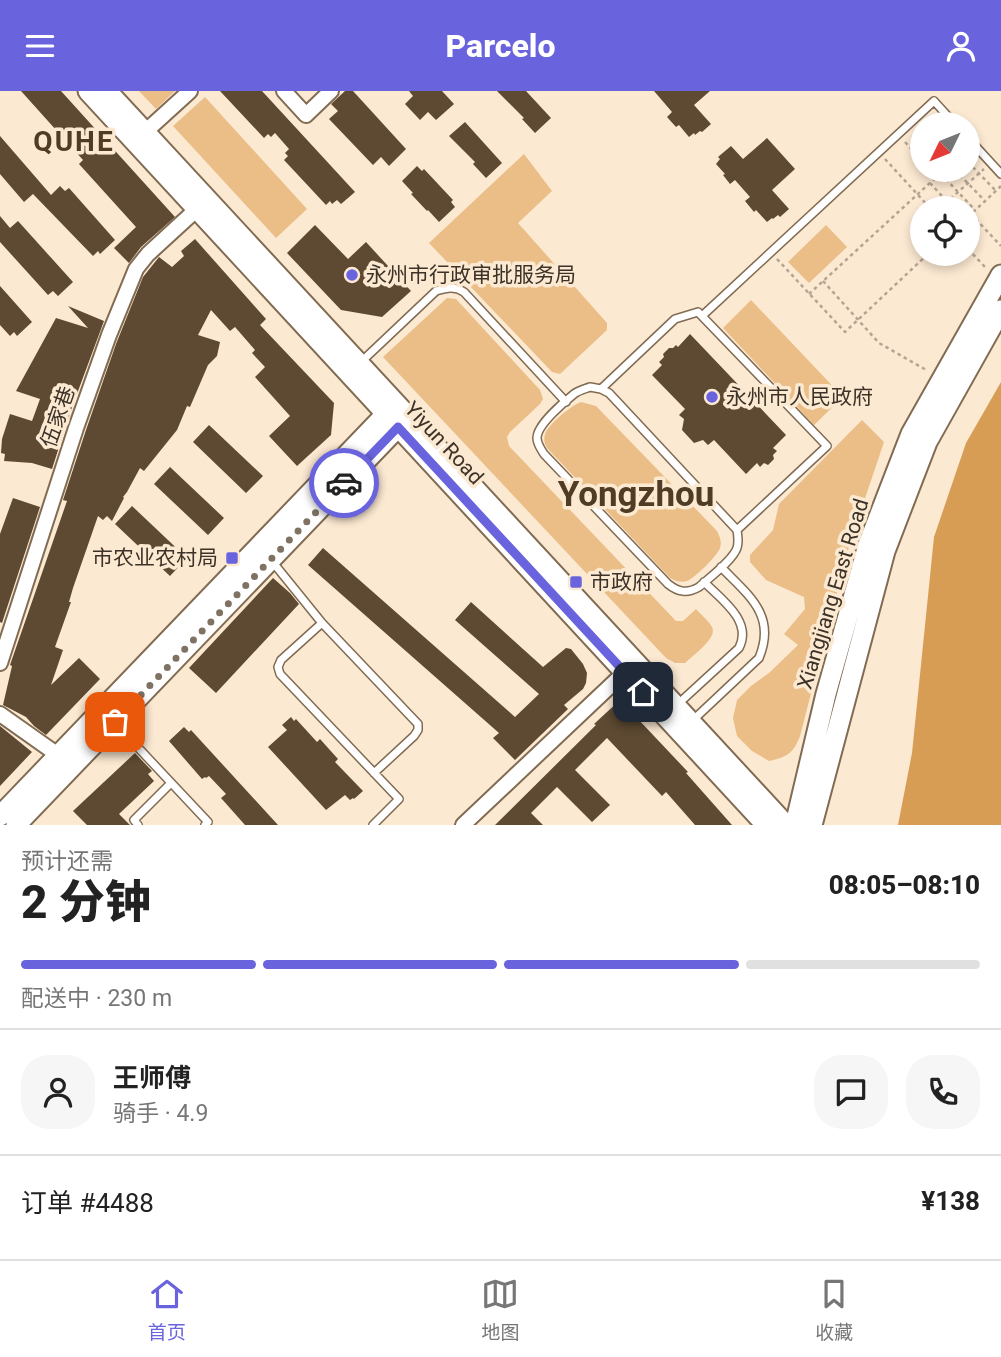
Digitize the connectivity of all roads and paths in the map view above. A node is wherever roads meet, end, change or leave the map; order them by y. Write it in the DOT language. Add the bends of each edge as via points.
graph roads {
  1 [pos="88,91"];
  2 [pos="107,91"];
  3 [pos="190,91"];
  4 [pos="284,91"];
  5 [pos="331,91"];
  6 [pos="922,112"];
  7 [pos="944,112"];
  8 [pos="910,123"];
  9 [pos="145,132"];
  10 [pos="898,134"];
  11 [pos="910,147"];
  12 [pos="980,151"];
  13 [pos="879,152"];
  14 [pos="991,163"];
  15 [pos="980,172"];
  16 [pos="980,174"];
  17 [pos="1001,174"];
  18 [pos="947,182"];
  19 [pos="930,183"];
  20 [pos="968,183"];
  21 [pos="1001,186"];
  22 [pos="996,191"];
  23 [pos="958,192"];
  24 [pos="918,194"];
  25 [pos="942,196"];
  26 [pos="954,196"];
  27 [pos="962,196"];
  28 [pos="985,201"];
  29 [pos="980,206"];
  30 [pos="197,209"];
  31 [pos="980,226"];
  32 [pos="1001,246"];
  33 [pos="771,253"];
  34 [pos="980,260"];
  35 [pos="916,266"];
  36 [pos="999,278"];
  37 [pos="823,281"];
  38 [pos="809,294"];
  39 [pos="1001,310"];
  40 [pos="702,316"];
  41 [pos="858,320"];
  42 [pos="359,364"];
  43 [pos="942,378"];
  44 [pos="601,389"];
  45 [pos="566,402"];
  46 [pos="395,417"];
  47 [pos="737,530"];
  48 [pos="271,560"];
  49 [pos="721,567"];
  50 [pos="705,582"];
  51 [pos="322,623"];
  52 [pos="0,663"];
  53 [pos="625,672"];
  54 [pos="676,706"];
  55 [pos="0,714"];
  56 [pos="115,722"];
  57 [pos="691,723"];
  58 [pos="58,755"];
  59 [pos="374,773"];
  60 [pos="171,783"];
  61 [pos="0,816"];
  62 [pos="16,825"];
  63 [pos="138,825"];
  64 [pos="205,825"];
  65 [pos="373,825"];
  66 [pos="463,825"];
  67 [pos="766,825"];
  68 [pos="786,825"];
  69 [pos="795,825"];
  70 [pos="812,825"];
  1 -- 30 [label="street, Yiyun Road"];
  2 -- 9 [label="street, Yiyun Road"];
  3 -- 9 [label="street"];
  4 -- 5 [label="street" via="306,115"];
  6 -- 7 [label="lane" via="934,101"];
  8 -- 10 [label="lane"];
  9 -- 42 [label="street, Yiyun Road"];
  10 -- 11 [label="path"];
  10 -- 13 [label="lane"];
  12 -- 14 [label="lane"];
  13 -- 24 [label="path"];
  13 -- 33 [label="lane"];
  14 -- 15 [label="path"];
  14 -- 17 [label="lane"];
  16 -- 22 [label="path"];
  18 -- 23 [label="path"];
  19 -- 24 [label="path"];
  19 -- 25 [label="path"];
  20 -- 23 [label="path"];
  20 -- 28 [label="path"];
  21 -- 22 [label="path"];
  22 -- 28 [label="path"];
  23 -- 26 [label="path"];
  23 -- 27 [label="path"];
  24 -- 37 [label="path"];
  28 -- 29 [label="path"];
  30 -- 46 [label="street, Yiyun Road"];
  30 -- 52 [label="street, 伍家巷" via="136,269 76,428"];
  31 -- 32 [label="path"];
  33 -- 38 [label="path"];
  33 -- 40 [label="lane"];
  34 -- 36 [label="path"];
  35 -- 41 [label="path"];
  36 -- 43 [label="street, Xiangjiang East Road"];
  37 -- 38 [label="path"];
  37 -- 41 [label="path"];
  38 -- 41 [label="path" via="845,332"];
  39 -- 70 [label="street, Xiangjiang East Road" via="927,442 885,551"];
  40 -- 44 [label="lane" via="698,312 675,319"];
  40 -- 47 [label="lane" via="827,446"];
  41 -- 43 [label="path" via="879,343"];
  42 -- 45 [label="lane" via="436,291 457,288"];
  42 -- 46 [label="street, Yiyun Road"];
  43 -- 69 [label="street, Xiangjiang East Road" via="911,434 867,545"];
  44 -- 45 [label="lane" via="582,389"];
  44 -- 47 [label="lane"];
  45 -- 50 [label="lane" via="539,429 538,446 544,454 676,590 692,591"];
  46 -- 48 [label="street"];
  46 -- 53 [label="street, Yiyun Road"];
  46 -- 54 [label="street, Yiyun Road"];
  46 -- 58 [label="street"];
  47 -- 49 [label="lane" via="737,548"];
  48 -- 51 [label="lane"];
  48 -- 56 [label="street"];
  49 -- 50 [label="lane"];
  49 -- 57 [label="lane" via="760,611 765,643 749,669"];
  50 -- 54 [label="lane" via="740,621 743,640"];
  51 -- 59 [label="lane" via="281,660 280,674"];
  51 -- 59 [label="lane" via="418,724 414,736"];
  53 -- 66 [label="street"];
  53 -- 67 [label="street, Yiyun Road"];
  54 -- 57 [label="street, Yiyun Road"];
  55 -- 58 [label="street"];
  56 -- 60 [label="lane"];
  56 -- 62 [label="street"];
  57 -- 68 [label="street, Yiyun Road"];
  58 -- 61 [label="street"];
  59 -- 65 [label="lane" via="399,799"];
  60 -- 63 [label="lane" via="134,820"];
  60 -- 64 [label="lane" via="208,822"];
}
